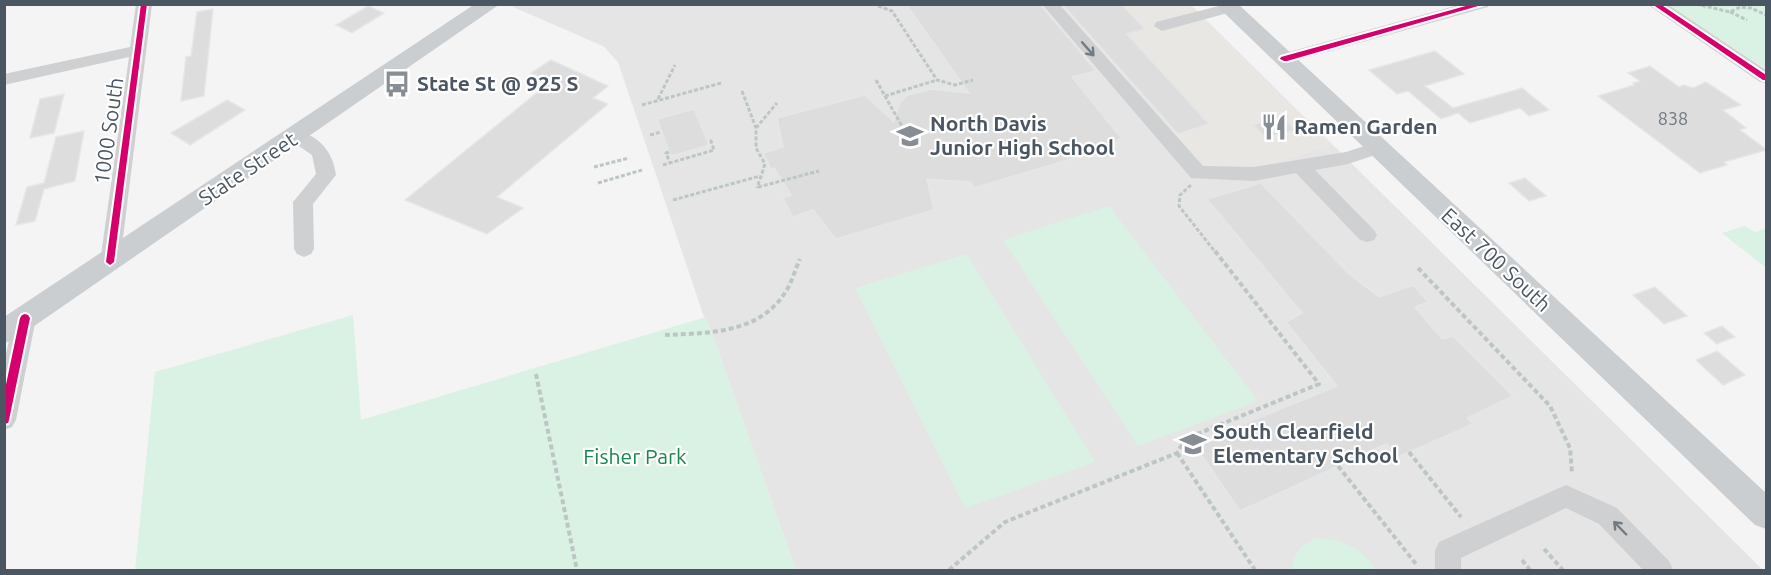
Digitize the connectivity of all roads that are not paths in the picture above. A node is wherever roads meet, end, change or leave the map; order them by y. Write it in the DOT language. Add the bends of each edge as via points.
graph roads {
  1 [pos="144,4"];
  2 [pos="490,4"];
  3 [pos="1050,4"];
  4 [pos="1482,4"];
  5 [pos="1655,4"];
  6 [pos="1227,6"];
  7 [pos="1162,26"];
  8 [pos="138,50"];
  9 [pos="1284,59"];
  10 [pos="1767,78"];
  11 [pos="4,80"];
  12 [pos="296,136"];
  13 [pos="1377,148"];
  14 [pos="1299,165"];
  15 [pos="1367,235"];
  16 [pos="304,249"];
  17 [pos="110,262"];
  18 [pos="25,318"];
  19 [pos="4,332"];
  20 [pos="4,420"];
  21 [pos="1767,514"];
  22 [pos="1448,570"];
  23 [pos="1660,570"];
  1 -- 8 [label="street, 1000 South"];
  2 -- 12 [label="main road, State Street"];
  3 -- 14 [label="street, one-way" via="1198,173 1254,174"];
  4 -- 9 [label="street"];
  5 -- 10 [label="street"];
  6 -- 7 [label="street"];
  6 -- 9 [label="main road, East 700 South"];
  8 -- 11 [label="street"];
  8 -- 17 [label="street, 1000 South"];
  9 -- 13 [label="main road, East 700 South"];
  12 -- 16 [label="street" via="325,158 326,175 303,201"];
  12 -- 17 [label="main road, State Street"];
  13 -- 14 [label="street" via="1348,158"];
  13 -- 21 [label="main road, East 700 South"];
  14 -- 15 [label="street"];
  17 -- 18 [label="main road, State Street"];
  18 -- 19 [label="main road, State Street"];
  18 -- 20 [label="street"];
  23 -- 22 [label="street, one-way" via="1608,516 1566,496 1448,551"];
}
